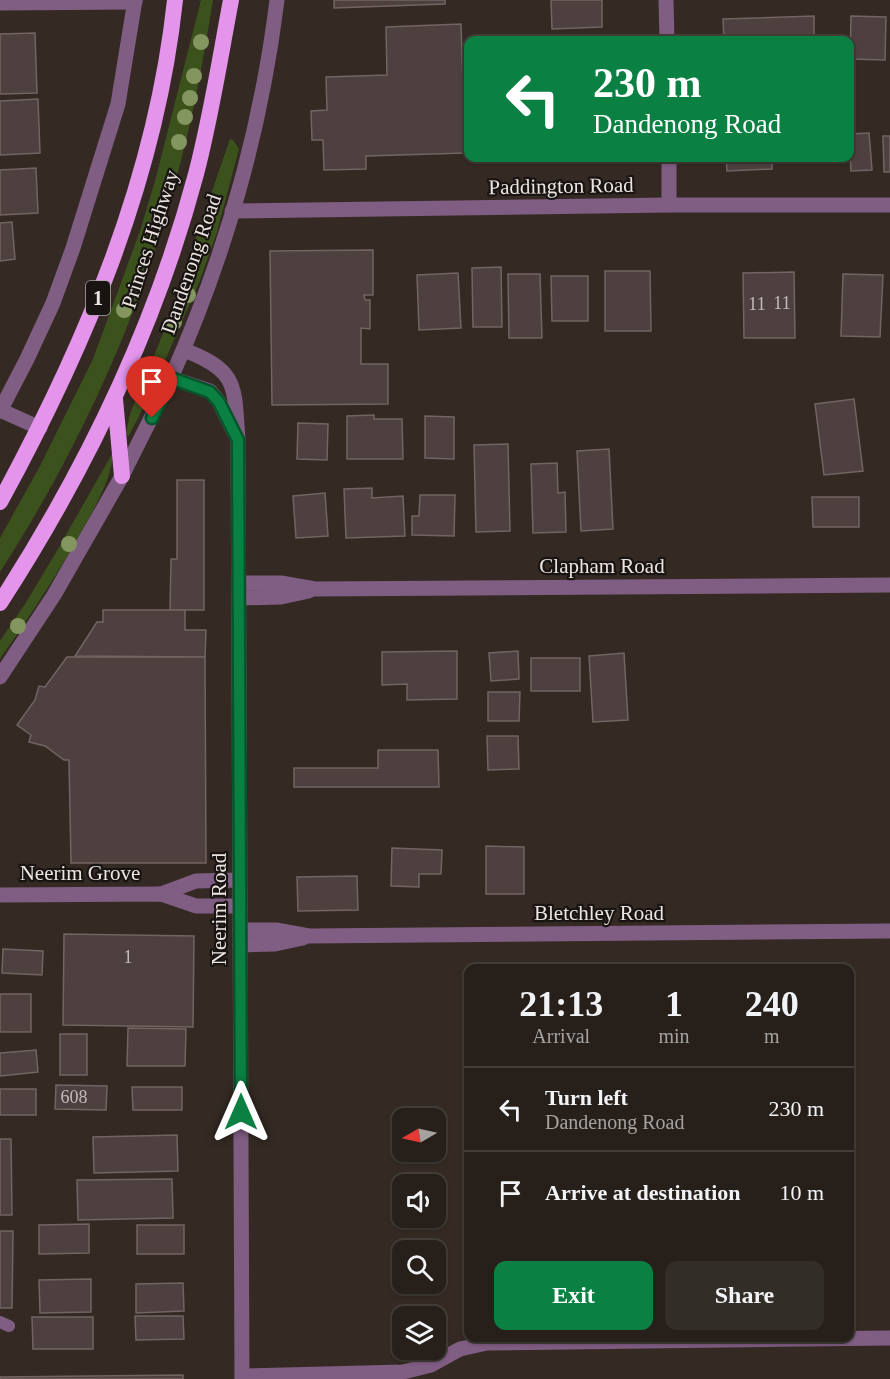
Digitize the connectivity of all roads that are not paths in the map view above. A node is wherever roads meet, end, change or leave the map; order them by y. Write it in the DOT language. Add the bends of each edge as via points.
graph roads {
  1 [pos="175,0"];
  2 [pos="231,0"];
  3 [pos="277,0"];
  4 [pos="666,0"];
  5 [pos="135,1"];
  6 [pos="0,3"];
  7 [pos="667,36"];
  8 [pos="669,162"];
  9 [pos="669,205"];
  10 [pos="890,205"];
  11 [pos="232,211"];
  12 [pos="184,350"];
  13 [pos="171,378"];
  14 [pos="115,398"];
  15 [pos="0,410"];
  16 [pos="40,428"];
  17 [pos="238,440"];
  18 [pos="122,476"];
  19 [pos="0,502"];
  20 [pos="890,585"];
  21 [pos="239,591"];
  22 [pos="0,603"];
  23 [pos="0,677"];
  24 [pos="239,880"];
  25 [pos="161,894"];
  26 [pos="0,895"];
  27 [pos="240,906"];
  28 [pos="890,931"];
  29 [pos="240,937"];
  30 [pos="854,1338"];
  31 [pos="890,1338"];
  32 [pos="568,1342"];
  33 [pos="242,1377"];
  1 -- 16 [label="highway, Princes Highway / 1" via="163,81 125,224 72,361"];
  2 -- 14 [label="highway, Princes Highway" via="187,206 163,279"];
  3 -- 11 [label="street, Dandenong Road" via="263,93"];
  4 -- 7 [label="street"];
  5 -- 6 [label="street"];
  5 -- 15 [label="street" via="118,104 74,248 49,312"];
  8 -- 9 [label="street"];
  9 -- 10 [label="street, Paddington Road"];
  9 -- 11 [label="street, Paddington Road"];
  11 -- 12 [label="street, Dandenong Road"];
  12 -- 13 [label="street, Dandenong Road"];
  12 -- 17 [label="street, Neerim Road" via="221,368 234,389"];
  13 -- 17 [label="street, Neerim Road" via="210,392"];
  13 -- 18 [label="street, Dandenong Road"];
  14 -- 18 [label="highway"];
  14 -- 22 [label="highway, Princes Highway" via="66,494"];
  15 -- 16 [label="street"];
  16 -- 19 [label="highway, Princes Highway / 1"];
  17 -- 21 [label="street, Neerim Road"];
  18 -- 23 [label="street, Dandenong Road" via="54,595"];
  20 -- 21 [label="street, Clapham Road" via="315,589 281,583"];
  21 -- 24 [label="street, Neerim Road"];
  24 -- 25 [label="street, Neerim Grove" via="196,881"];
  24 -- 27 [label="street, Neerim Road"];
  25 -- 26 [label="street, Neerim Grove"];
  25 -- 27 [label="street, Neerim Grove" via="196,906"];
  27 -- 29 [label="street, Neerim Road"];
  28 -- 29 [label="street, Bletchley Road" via="309,936 276,930"];
  29 -- 33 [label="street, Neerim Road"];
  30 -- 31 [label="street"];
  32 -- 33 [label="street" via="487,1343 460,1349 431,1365 403,1372"];
}
